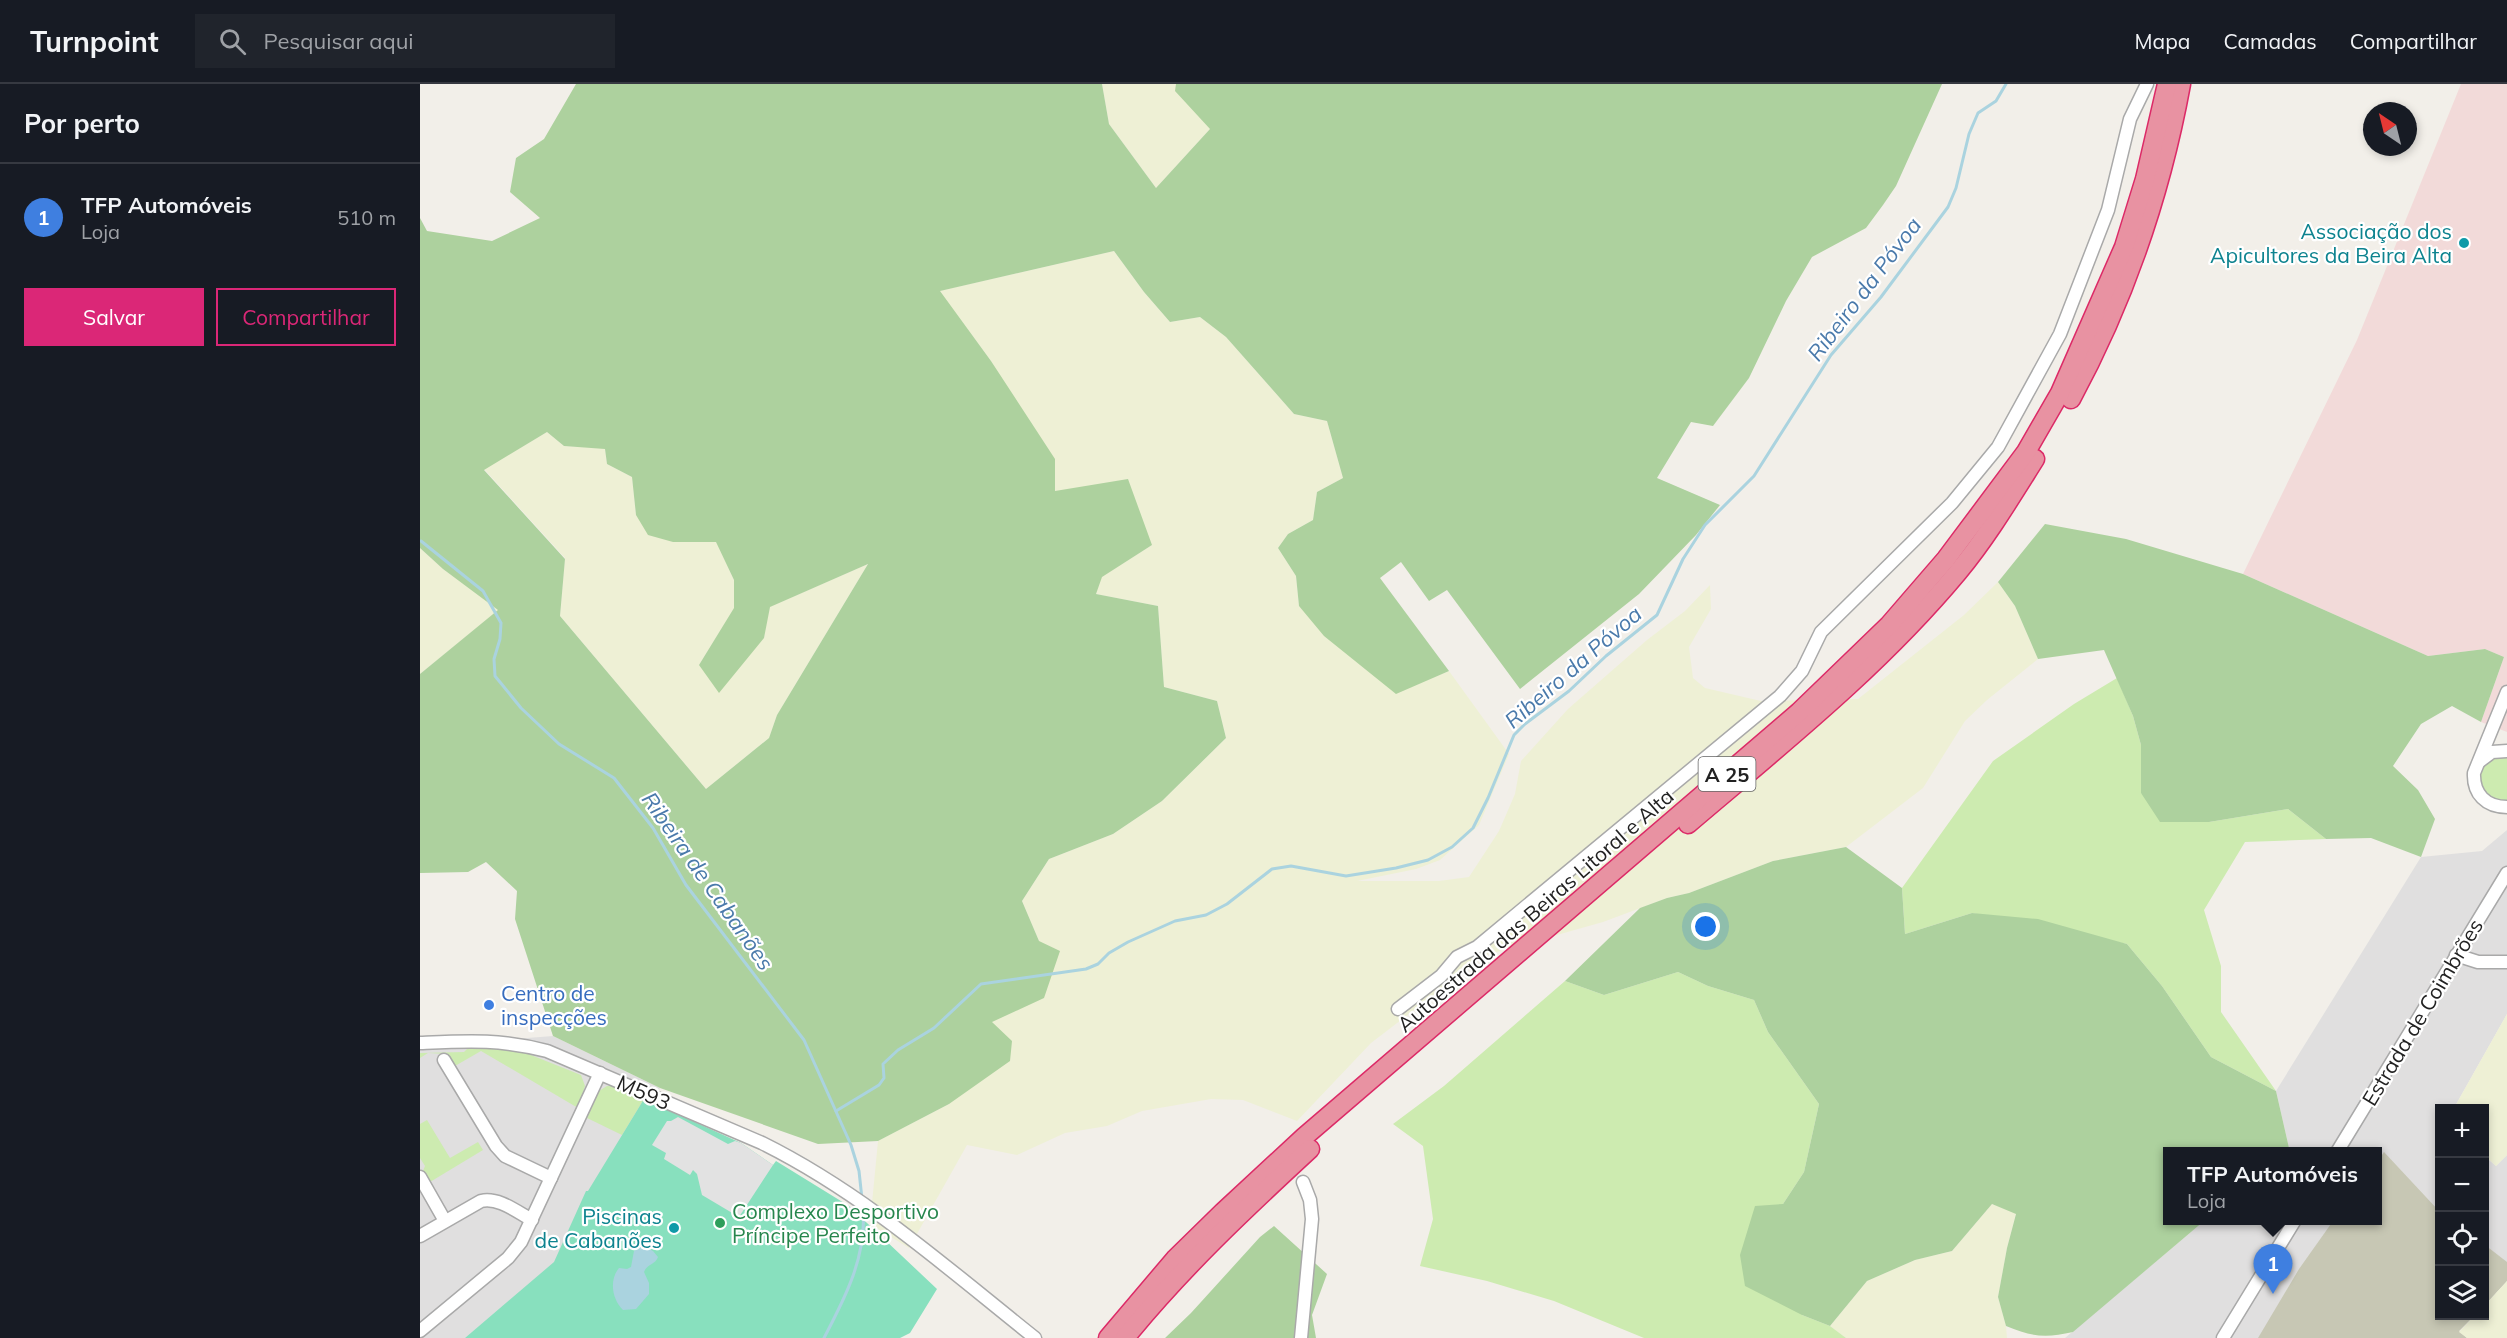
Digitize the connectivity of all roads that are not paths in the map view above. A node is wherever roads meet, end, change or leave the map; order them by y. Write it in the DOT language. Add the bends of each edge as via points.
graph roads {
  1 [pos="2147,84"];
  2 [pos="2167,84"];
  3 [pos="2181,84"];
  4 [pos="2507,692"];
  5 [pos="2492,730"];
  6 [pos="2504,750"];
  7 [pos="2478,764"];
  8 [pos="2507,807"];
  9 [pos="2507,873"];
  10 [pos="2456,956"];
  11 [pos="2507,962"];
  12 [pos="1398,1009"];
  13 [pos="420,1043"];
  14 [pos="444,1060"];
  15 [pos="600,1072"];
  16 [pos="2340,1147"];
  17 [pos="420,1177"];
  18 [pos="551,1178"];
  19 [pos="1303,1182"];
  20 [pos="532,1220"];
  21 [pos="446,1221"];
  22 [pos="2293,1225"];
  23 [pos="420,1236"];
  24 [pos="420,1331"];
  25 [pos="1035,1338"];
  26 [pos="1108,1338"];
  27 [pos="1125,1338"];
  28 [pos="1300,1338"];
  29 [pos="2223,1338"];
  1 -- 12 [label="street" via="2130,119 2108,210 2060,334 1998,447 1952,503 1821,632 1802,671 1780,696"];
  2 -- 26 [label="highway, Autoestrada das Beiras Litoral e Alta / A 25" via="2124,247 2060,393 2026,452 1946,559 1889,625 1800,712 1304,1137 1223,1212 1175,1259"];
  3 -- 27 [label="highway, Autoestrada das Beiras Litoral e Alta / A 25" via="2135,259 2108,322 2072,396 2036,457 1960,571 1900,637 1817,713 1313,1146 1187,1267"];
  4 -- 5 [label="street"];
  5 -- 6 [label="street" via="2494,740"];
  5 -- 7 [label="street"];
  6 -- 7 [label="street" via="2492,752"];
  7 -- 8 [label="street" via="2474,773 2476,791 2489,804"];
  9 -- 10 [label="street, Estrada de Coimbrões"];
  10 -- 11 [label="street" via="2478,962"];
  10 -- 16 [label="street, Estrada de Coimbrões"];
  13 -- 15 [label="street, M593" via="516,1043"];
  14 -- 18 [label="street" via="505,1156"];
  15 -- 18 [label="street"];
  15 -- 25 [label="street, M593" via="795,1160 881,1216"];
  17 -- 21 [label="street"];
  18 -- 20 [label="street"];
  19 -- 28 [label="street" via="1312,1219"];
  20 -- 21 [label="street" via="488,1199"];
  20 -- 24 [label="street" via="508,1258"];
  21 -- 23 [label="street"];
  22 -- 29 [label="street"];
}
